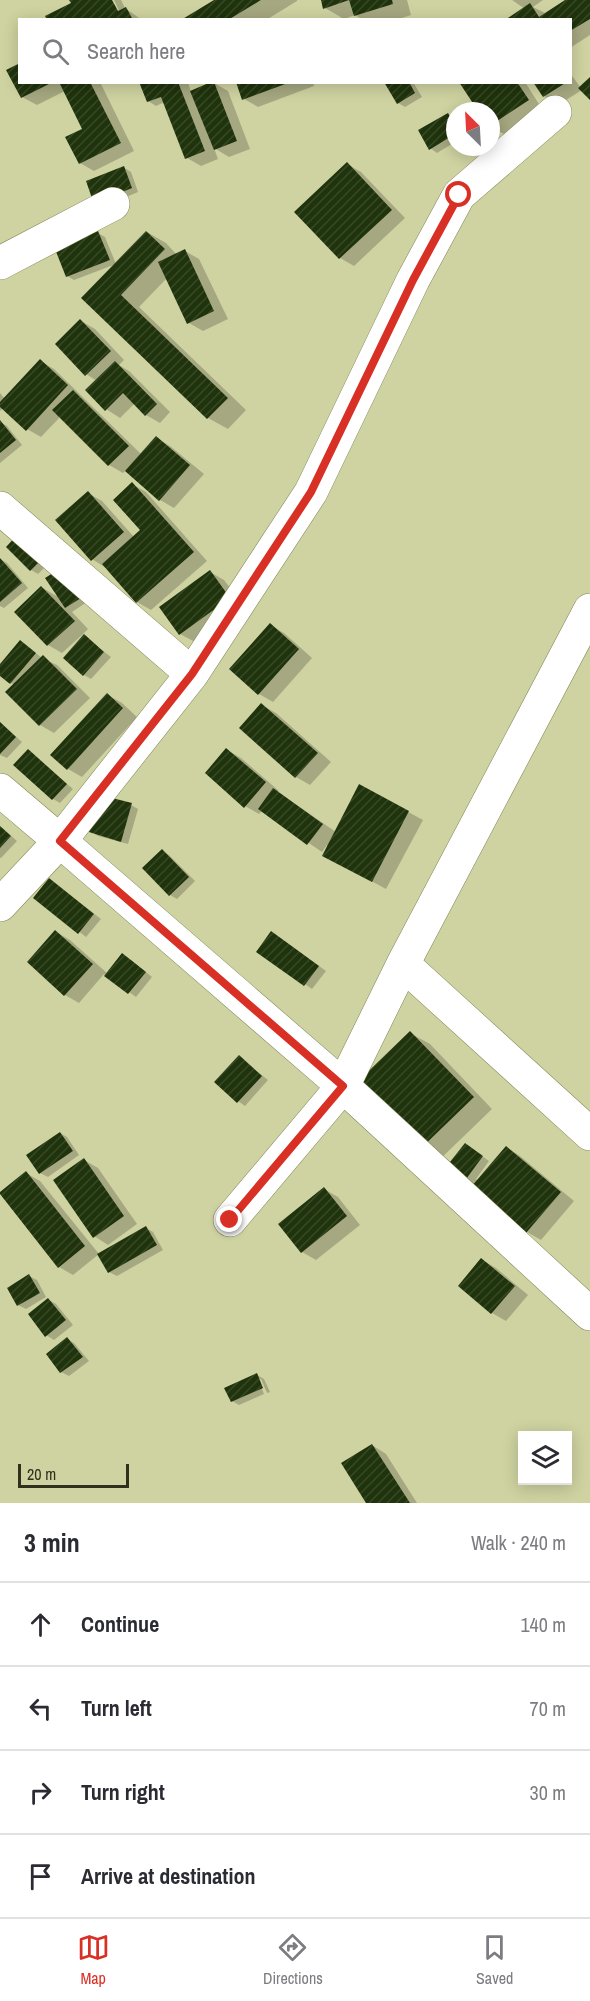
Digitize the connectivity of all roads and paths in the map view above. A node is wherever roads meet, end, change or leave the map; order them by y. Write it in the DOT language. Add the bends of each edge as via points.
graph roads {
  1 [pos="555,112"];
  2 [pos="113,204"];
  3 [pos="0,263"];
  4 [pos="0,508"];
  5 [pos="590,610"];
  6 [pos="192,674"];
  7 [pos="0,790"];
  8 [pos="60,841"];
  9 [pos="0,905"];
  10 [pos="403,964"];
  11 [pos="343,1086"];
  12 [pos="590,1134"];
  13 [pos="230,1220"];
  14 [pos="590,1314"];
  1 -- 6 [label="street" via="459,195 413,280 311,492"];
  2 -- 3 [label="street"];
  4 -- 6 [label="street"];
  5 -- 10 [label="street"];
  6 -- 8 [label="street"];
  7 -- 8 [label="street"];
  8 -- 9 [label="street"];
  8 -- 11 [label="street"];
  10 -- 11 [label="street"];
  10 -- 12 [label="street"];
  11 -- 13 [label="street"];
  11 -- 14 [label="street"];
}
